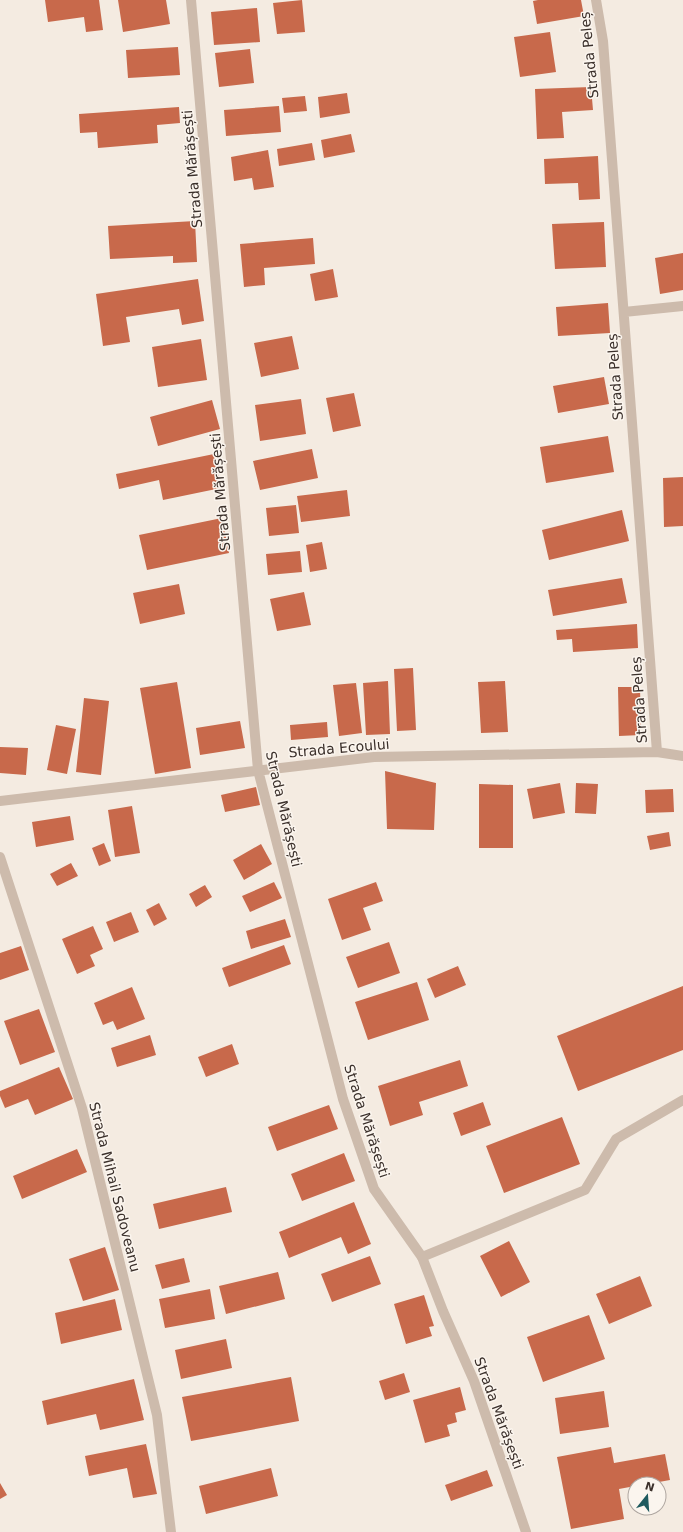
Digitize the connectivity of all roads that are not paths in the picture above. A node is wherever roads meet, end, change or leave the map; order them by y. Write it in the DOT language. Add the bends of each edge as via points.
graph roads {
  1 [pos="191,0"];
  2 [pos="596,0"];
  3 [pos="683,306"];
  4 [pos="624,312"];
  5 [pos="657,752"];
  6 [pos="683,756"];
  7 [pos="258,770"];
  8 [pos="0,801"];
  9 [pos="0,857"];
  10 [pos="683,1100"];
  11 [pos="422,1257"];
  12 [pos="172,1532"];
  13 [pos="526,1532"];
  1 -- 7 [label="street, Strada Mărășești"];
  2 -- 4 [label="street, Strada Peleș" via="603,42"];
  3 -- 4 [label="street"];
  4 -- 5 [label="street, Strada Peleș"];
  5 -- 6 [label="street, Strada Ecoului"];
  5 -- 7 [label="street, Strada Ecoului" via="374,757"];
  7 -- 8 [label="street, Strada Ecoului"];
  7 -- 11 [label="street, Strada Mărășești" via="343,1099 374,1189"];
  9 -- 12 [label="street, Strada Mihail Sadoveanu" via="82,1108 157,1416"];
  10 -- 11 [label="street" via="616,1139 585,1190"];
  11 -- 13 [label="street, Strada Mărășești" via="474,1381"];
}
